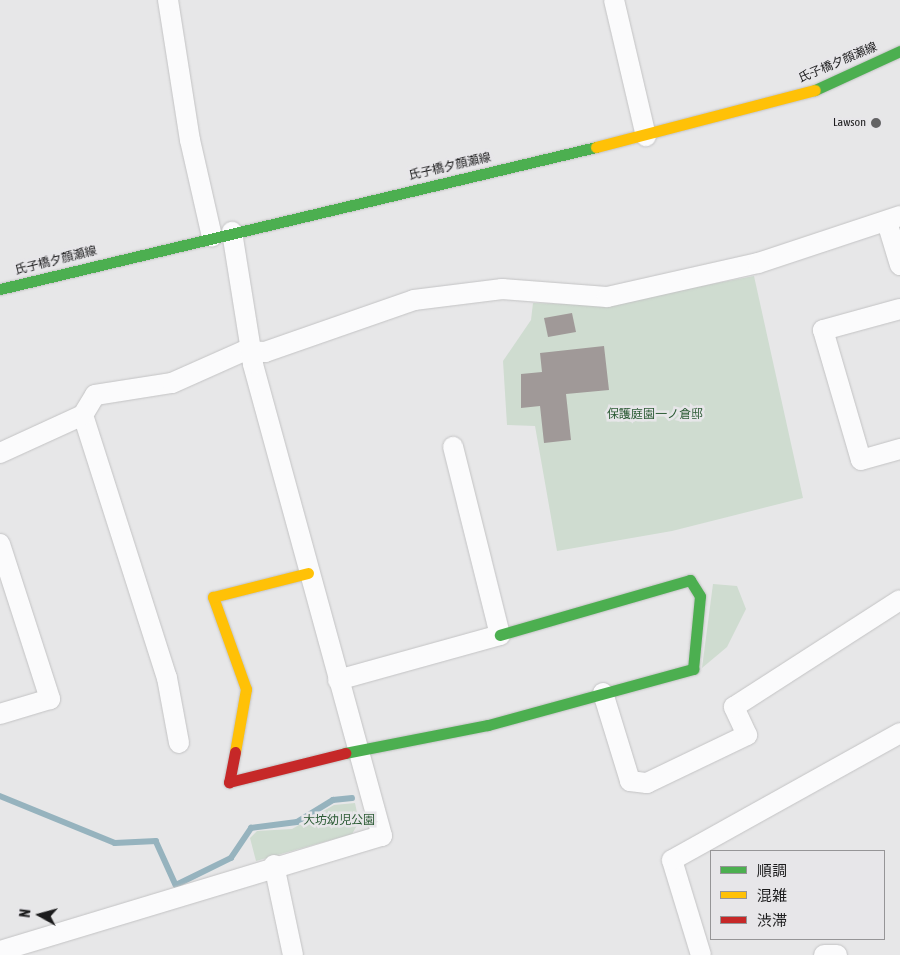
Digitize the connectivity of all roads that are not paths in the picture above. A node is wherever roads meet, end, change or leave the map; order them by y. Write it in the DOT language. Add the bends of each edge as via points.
graph roads {
  1 [pos="168,0"];
  2 [pos="614,0"];
  3 [pos="900,51"];
  4 [pos="646,136"];
  5 [pos="893,219"];
  6 [pos="232,232"];
  7 [pos="212,237"];
  8 [pos="900,265"];
  9 [pos="0,289"];
  10 [pos="900,309"];
  11 [pos="253,351"];
  12 [pos="83,415"];
  13 [pos="453,447"];
  14 [pos="900,449"];
  15 [pos="0,453"];
  16 [pos="0,544"];
  17 [pos="308,573"];
  18 [pos="900,600"];
  19 [pos="500,635"];
  20 [pos="338,680"];
  21 [pos="603,692"];
  22 [pos="0,714"];
  23 [pos="900,732"];
  24 [pos="179,743"];
  25 [pos="356,750"];
  26 [pos="274,866"];
  27 [pos="40,947"];
  28 [pos="0,950"];
  29 [pos="293,955"];
  30 [pos="701,955"];
  31 [pos="824,955"];
  32 [pos="837,955"];
  1 -- 7 [label="street" via="186,121"];
  2 -- 4 [label="street"];
  3 -- 4 [label="street, 氏子橋夕顔瀬線" via="817,89"];
  4 -- 6 [label="street, 氏子橋夕顔瀬線"];
  5 -- 8 [label="street"];
  5 -- 11 [label="street" via="758,263 607,297 502,289 414,300 266,352"];
  6 -- 7 [label="street, 氏子橋夕顔瀬線"];
  6 -- 11 [label="street"];
  7 -- 9 [label="street, 氏子橋夕顔瀬線"];
  10 -- 14 [label="street" via="823,330 861,460"];
  11 -- 12 [label="street" via="244,351 172,384 95,395"];
  11 -- 17 [label="street"];
  12 -- 15 [label="street"];
  12 -- 24 [label="street" via="167,678"];
  13 -- 19 [label="street"];
  16 -- 22 [label="street" via="50,699"];
  17 -- 20 [label="street"];
  17 -- 25 [label="street" via="212,597 246,689 229,782"];
  18 -- 21 [label="street" via="734,707 747,735 647,783 630,782"];
  19 -- 20 [label="street"];
  19 -- 21 [label="street" via="690,580 700,596 693,669"];
  20 -- 25 [label="street"];
  21 -- 25 [label="street" via="488,725"];
  23 -- 30 [label="street" via="672,860"];
  25 -- 26 [label="street" via="382,836"];
  26 -- 27 [label="street"];
  26 -- 29 [label="street"];
  27 -- 28 [label="street"];
  31 -- 32 [label="street"];
}
